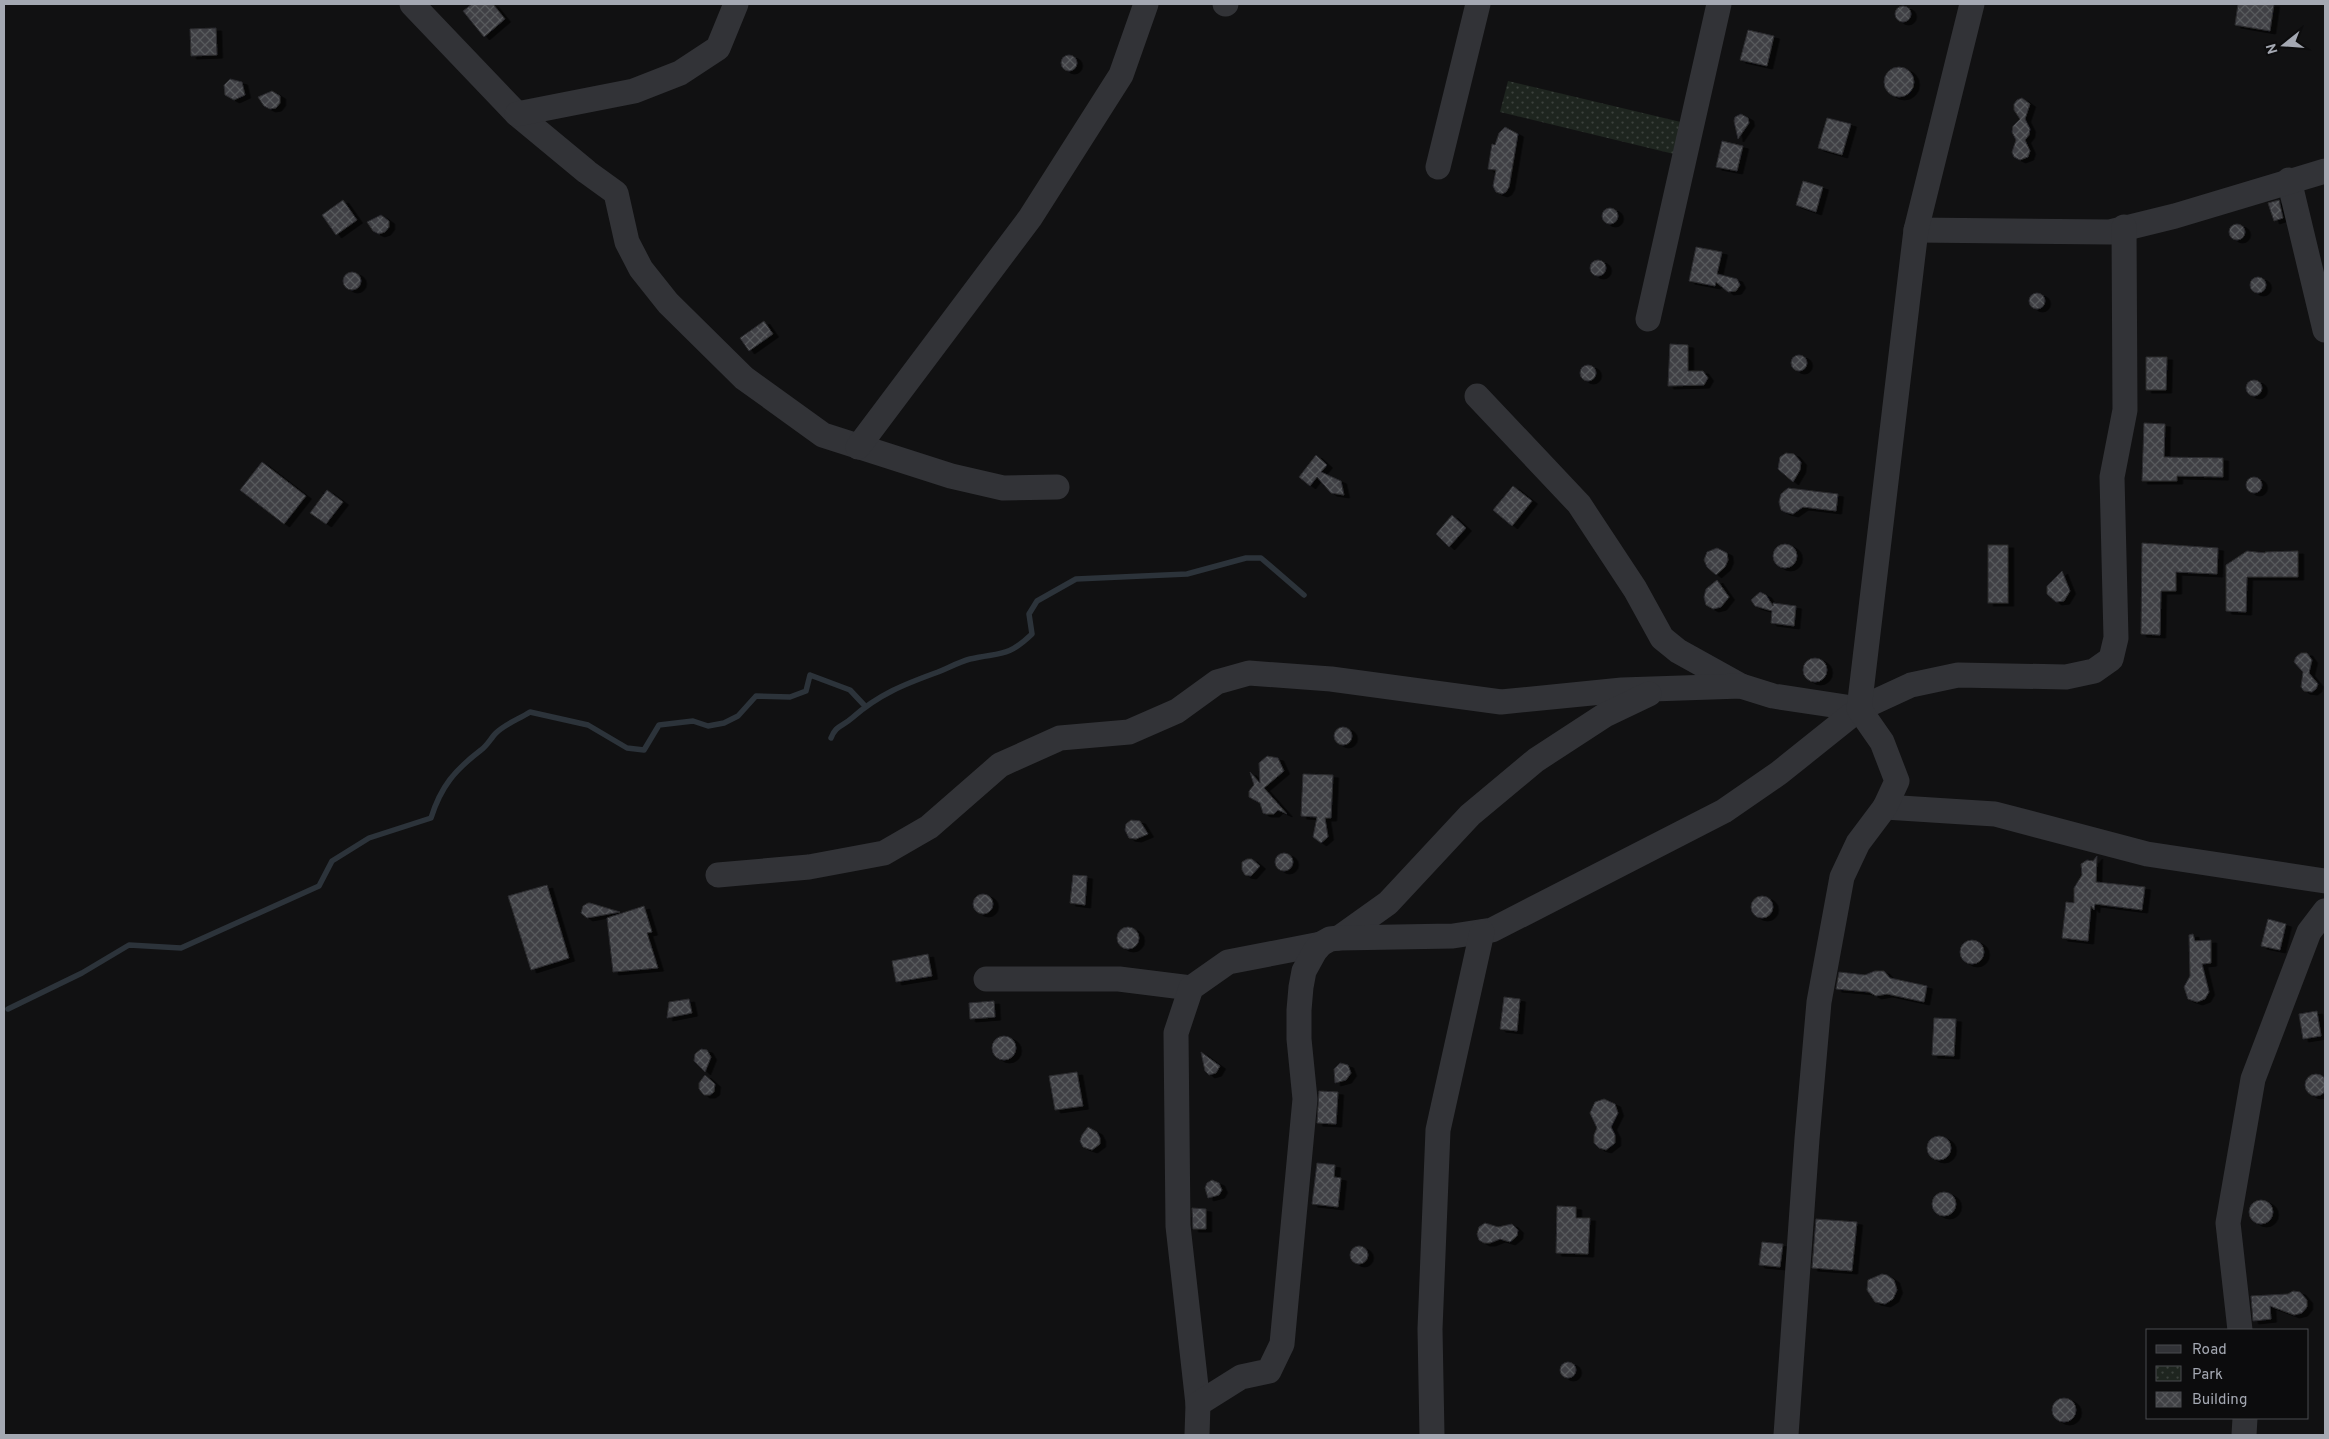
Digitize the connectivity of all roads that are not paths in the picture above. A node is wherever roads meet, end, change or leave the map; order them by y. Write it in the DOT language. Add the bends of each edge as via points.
graph roads {
  1 [pos="412,4"];
  2 [pos="736,4"];
  3 [pos="1146,4"];
  4 [pos="1478,4"];
  5 [pos="1719,4"];
  6 [pos="1972,4"];
  7 [pos="517,114"];
  8 [pos="1438,166"];
  9 [pos="2325,171"];
  10 [pos="2290,180"];
  11 [pos="2124,227"];
  12 [pos="1916,230"];
  13 [pos="1648,319"];
  14 [pos="2325,330"];
  15 [pos="1477,396"];
  16 [pos="858,447"];
  17 [pos="1057,487"];
  18 [pos="1741,686"];
  19 [pos="1657,689"];
  20 [pos="1859,708"];
  21 [pos="1885,807"];
  22 [pos="718,875"];
  23 [pos="2325,881"];
  24 [pos="2325,910"];
  25 [pos="1482,932"];
  26 [pos="1330,941"];
  27 [pos="986,979"];
  28 [pos="1191,988"];
  29 [pos="2240,1329"];
  30 [pos="1198,1404"];
  31 [pos="2245,1419"];
  32 [pos="1197,1435"];
  33 [pos="1432,1435"];
  34 [pos="1786,1435"];
  35 [pos="2244,1435"];
  1 -- 7 [label="street"];
  2 -- 7 [label="street" via="718,48 680,73 634,91"];
  3 -- 16 [label="street" via="1121,75 1030,218"];
  4 -- 8 [label="street"];
  5 -- 13 [label="street"];
  6 -- 12 [label="street"];
  7 -- 16 [label="street" via="616,193 627,242 641,269 688,324 752,384 823,436"];
  9 -- 10 [label="street"];
  10 -- 11 [label="street" via="2174,216"];
  10 -- 14 [label="street"];
  11 -- 12 [label="street" via="2110,232"];
  11 -- 20 [label="street" via="2125,410 2112,477 2116,638 2112,659 2094,671 2066,677 1958,675 1911,685"];
  12 -- 20 [label="street"];
  15 -- 18 [label="street" via="1579,504 1635,589 1662,638 1678,651"];
  16 -- 17 [label="street" via="951,476 1003,488"];
  18 -- 19 [label="street"];
  18 -- 20 [label="street" via="1773,696"];
  19 -- 22 [label="street" via="1501,702 1331,679 1249,673 1217,682 1177,711 1129,732 1060,738 1000,765 929,826 884,853 809,867"];
  19 -- 26 [label="street" via="1605,715 1536,760 1470,815 1388,903"];
  20 -- 21 [label="street" via="1882,742 1896,781"];
  20 -- 25 [label="street" via="1779,773 1724,811 1550,901"];
  21 -- 23 [label="street" via="1995,814 2147,854"];
  21 -- 34 [label="street" via="1858,843 1842,878 1819,1002"];
  24 -- 29 [label="street" via="2309,932 2253,1079 2228,1223"];
  25 -- 26 [label="street"];
  25 -- 33 [label="street" via="1438,1130 1430,1329"];
  26 -- 28 [label="street" via="1228,962"];
  26 -- 30 [label="street" via="1304,971 1298,1010 1305,1099 1282,1344 1269,1371 1241,1378"];
  27 -- 28 [label="street" via="1119,979"];
  28 -- 30 [label="street" via="1176,1033 1178,1226"];
  30 -- 32 [label="street"];
  31 -- 35 [label="street"];
}
